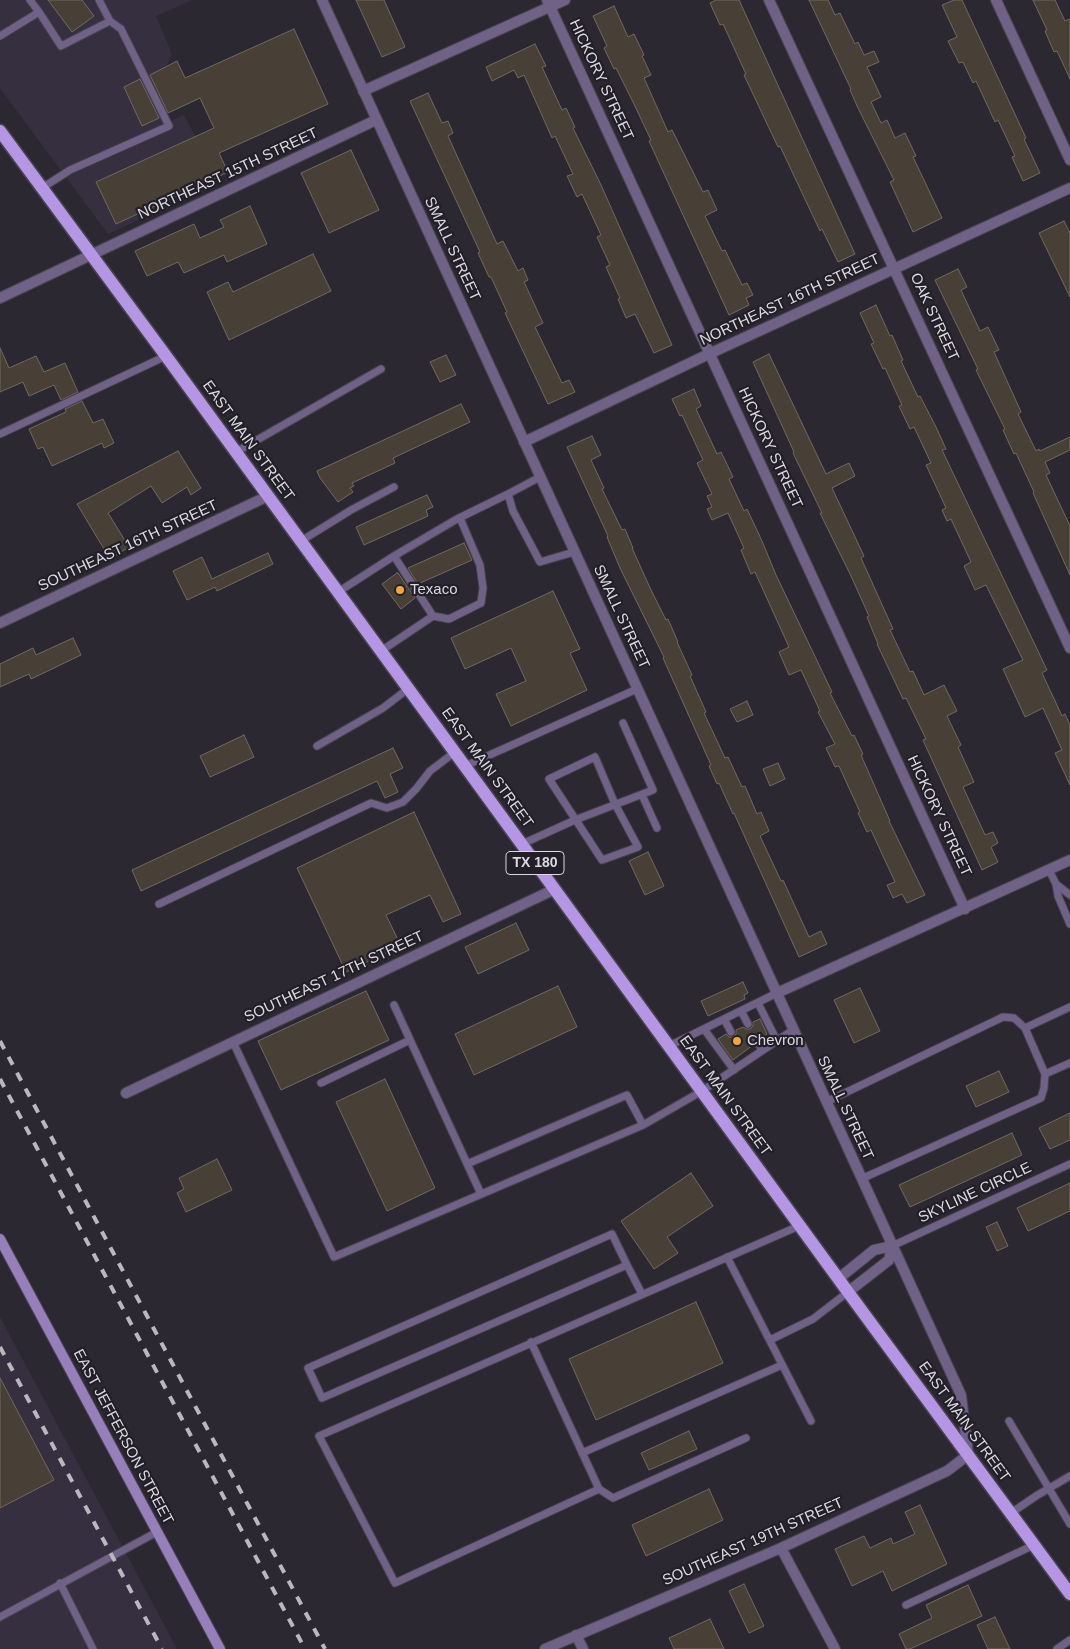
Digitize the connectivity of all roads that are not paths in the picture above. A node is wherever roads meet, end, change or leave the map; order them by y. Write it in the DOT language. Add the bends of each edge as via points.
graph roads {
  1 [pos="30,0"];
  2 [pos="99,0"];
  3 [pos="322,0"];
  4 [pos="564,0"];
  5 [pos="769,0"];
  6 [pos="996,0"];
  7 [pos="549,3"];
  8 [pos="38,12"];
  9 [pos="110,20"];
  10 [pos="0,36"];
  11 [pos="363,91"];
  12 [pos="376,120"];
  13 [pos="0,131"];
  14 [pos="1070,160"];
  15 [pos="42,188"];
  16 [pos="1070,188"];
  17 [pos="92,255"];
  18 [pos="895,268"];
  19 [pos="0,298"];
  20 [pos="711,353"];
  21 [pos="166,356"];
  22 [pos="381,369"];
  23 [pos="0,434"];
  24 [pos="524,442"];
  25 [pos="236,452"];
  26 [pos="540,477"];
  27 [pos="394,487"];
  28 [pos="508,494"];
  29 [pos="268,496"];
  30 [pos="460,518"];
  31 [pos="301,541"];
  32 [pos="574,552"];
  33 [pos="394,556"];
  34 [pos="338,592"];
  35 [pos="433,616"];
  36 [pos="0,623"];
  37 [pos="1070,648"];
  38 [pos="381,651"];
  39 [pos="408,688"];
  40 [pos="637,689"];
  41 [pos="623,723"];
  42 [pos="316,746"];
  43 [pos="455,752"];
  44 [pos="465,766"];
  45 [pos="642,795"];
  46 [pos="615,804"];
  47 [pos="575,820"];
  48 [pos="657,828"];
  49 [pos="522,844"];
  50 [pos="1070,860"];
  51 [pos="1048,870"];
  52 [pos="1056,884"];
  53 [pos="555,889"];
  54 [pos="1070,895"];
  55 [pos="159,904"];
  56 [pos="964,909"];
  57 [pos="1070,924"];
  58 [pos="776,993"];
  59 [pos="758,1003"];
  60 [pos="394,1005"];
  61 [pos="1070,1007"];
  62 [pos="741,1011"];
  63 [pos="724,1019"];
  64 [pos="748,1024"];
  65 [pos="1025,1028"];
  66 [pos="704,1029"];
  67 [pos="793,1030"];
  68 [pos="732,1032"];
  69 [pos="410,1040"];
  70 [pos="777,1041"];
  71 [pos="232,1042"];
  72 [pos="757,1042"];
  73 [pos="669,1046"];
  74 [pos="762,1050"];
  75 [pos="743,1052"];
  76 [pos="748,1060"];
  77 [pos="1070,1063"];
  78 [pos="734,1070"];
  79 [pos="1045,1074"];
  80 [pos="321,1083"];
  81 [pos="702,1091"];
  82 [pos="126,1093"];
  83 [pos="826,1102"];
  84 [pos="642,1125"];
  85 [pos="467,1164"];
  86 [pos="1070,1164"];
  87 [pos="861,1178"];
  88 [pos="481,1194"];
  89 [pos="799,1226"];
  90 [pos="0,1239"];
  91 [pos="892,1246"];
  92 [pos="727,1256"];
  93 [pos="628,1265"];
  94 [pos="838,1279"];
  95 [pos="848,1292"];
  96 [pos="642,1294"];
  97 [pos="770,1340"];
  98 [pos="531,1342"];
  99 [pos="782,1365"];
  100 [pos="811,1421"];
  101 [pos="1009,1421"];
  102 [pos="746,1438"];
  103 [pos="582,1453"];
  104 [pos="968,1455"];
  105 [pos="1070,1476"];
  106 [pos="1050,1487"];
  107 [pos="599,1489"];
  108 [pos="1010,1513"];
  109 [pos="1070,1524"];
  110 [pos="157,1532"];
  111 [pos="1034,1545"];
  112 [pos="781,1548"];
  113 [pos="60,1583"];
  114 [pos="1070,1594"];
  115 [pos="906,1605"];
  116 [pos="0,1617"];
  117 [pos="576,1635"];
  118 [pos="1070,1640"];
  119 [pos="94,1649"];
  120 [pos="220,1649"];
  121 [pos="546,1649"];
  122 [pos="583,1649"];
  123 [pos="834,1649"];
  124 [pos="1057,1649"];
  1 -- 8 [label="lane"];
  2 -- 9 [label="lane"];
  3 -- 11 [label="street, SMALL STREET"];
  4 -- 7 [label="street"];
  5 -- 18 [label="street, OAK STREET"];
  6 -- 14 [label="street"];
  7 -- 11 [label="street"];
  7 -- 20 [label="street, HICKORY STREET"];
  8 -- 9 [label="lane" via="61,46"];
  8 -- 10 [label="lane"];
  9 -- 15 [label="lane" via="121,30 170,126 70,170"];
  11 -- 12 [label="street, SMALL STREET"];
  12 -- 17 [label="street, NORTHEAST 15TH STREET"];
  12 -- 24 [label="street, SMALL STREET"];
  13 -- 15 [label="main road, EAST MAIN STREET / TX 180"];
  15 -- 17 [label="main road, EAST MAIN STREET / TX 180"];
  16 -- 18 [label="street, NORTHEAST 16TH STREET"];
  17 -- 19 [label="street, NORTHEAST 15TH STREET"];
  17 -- 21 [label="main road, EAST MAIN STREET / TX 180"];
  18 -- 20 [label="street, NORTHEAST 16TH STREET"];
  18 -- 37 [label="street, OAK STREET"];
  20 -- 24 [label="street, NORTHEAST 16TH STREET"];
  20 -- 56 [label="street, HICKORY STREET"];
  21 -- 23 [label="lane"];
  21 -- 25 [label="main road, EAST MAIN STREET / TX 180"];
  22 -- 25 [label="lane"];
  24 -- 26 [label="street, SMALL STREET"];
  25 -- 29 [label="main road, EAST MAIN STREET / TX 180"];
  26 -- 28 [label="lane"];
  26 -- 32 [label="street, SMALL STREET"];
  27 -- 31 [label="lane"];
  28 -- 30 [label="lane"];
  28 -- 32 [label="lane" via="513,511 540,562"];
  29 -- 31 [label="main road, EAST MAIN STREET / TX 180"];
  29 -- 36 [label="street, SOUTHEAST 16TH STREET"];
  30 -- 33 [label="lane"];
  30 -- 35 [label="lane" via="480,565 484,588 481,604 450,619"];
  31 -- 34 [label="main road, EAST MAIN STREET / TX 180"];
  32 -- 40 [label="street, SMALL STREET"];
  33 -- 34 [label="lane"];
  33 -- 35 [label="lane"];
  34 -- 38 [label="main road, EAST MAIN STREET / TX 180"];
  35 -- 38 [label="lane"];
  38 -- 39 [label="main road, EAST MAIN STREET / TX 180"];
  39 -- 42 [label="lane" via="382,708"];
  39 -- 43 [label="main road, EAST MAIN STREET / TX 180"];
  40 -- 44 [label="lane"];
  40 -- 58 [label="street, SMALL STREET"];
  41 -- 45 [label="lane" via="653,790"];
  43 -- 44 [label="main road, EAST MAIN STREET / TX 180"];
  43 -- 55 [label="lane" via="430,771 403,802 388,808 371,803"];
  44 -- 49 [label="main road, EAST MAIN STREET / TX 180"];
  45 -- 46 [label="lane"];
  45 -- 48 [label="lane"];
  46 -- 47 [label="lane"];
  46 -- 47 [label="lane" via="638,847 602,860"];
  46 -- 47 [label="lane" via="594,757 549,779"];
  47 -- 49 [label="lane"];
  49 -- 53 [label="main road, EAST MAIN STREET / TX 180"];
  50 -- 51 [label="street"];
  51 -- 52 [label="lane"];
  51 -- 56 [label="street"];
  52 -- 54 [label="lane"];
  52 -- 57 [label="lane"];
  53 -- 71 [label="street, SOUTHEAST 17TH STREET"];
  53 -- 73 [label="main road, EAST MAIN STREET / TX 180"];
  56 -- 58 [label="street"];
  58 -- 59 [label="lane"];
  58 -- 67 [label="street, SMALL STREET"];
  59 -- 62 [label="lane"];
  59 -- 70 [label="lane"];
  60 -- 69 [label="lane"];
  61 -- 65 [label="lane"];
  62 -- 63 [label="lane"];
  62 -- 64 [label="lane"];
  63 -- 66 [label="lane"];
  63 -- 68 [label="lane"];
  65 -- 79 [label="lane"];
  65 -- 83 [label="lane" via="1014,1018 1003,1017"];
  66 -- 73 [label="lane"];
  66 -- 78 [label="lane"];
  67 -- 70 [label="lane"];
  67 -- 83 [label="street, SMALL STREET"];
  69 -- 80 [label="lane"];
  69 -- 85 [label="lane"];
  70 -- 74 [label="lane"];
  71 -- 82 [label="street, SOUTHEAST 17TH STREET"];
  71 -- 88 [label="lane" via="334,1257"];
  72 -- 74 [label="lane"];
  73 -- 81 [label="main road, EAST MAIN STREET / TX 180"];
  74 -- 76 [label="lane"];
  75 -- 76 [label="lane"];
  76 -- 78 [label="lane"];
  77 -- 79 [label="lane"];
  78 -- 81 [label="lane"];
  79 -- 87 [label="lane" via="1041,1098"];
  81 -- 84 [label="lane"];
  81 -- 89 [label="main road, EAST MAIN STREET / TX 180"];
  83 -- 87 [label="street, SMALL STREET"];
  84 -- 85 [label="lane" via="626,1094"];
  84 -- 88 [label="lane"];
  85 -- 88 [label="lane"];
  86 -- 91 [label="lane, SKYLINE CIRCLE"];
  87 -- 91 [label="street, SMALL STREET"];
  89 -- 92 [label="lane"];
  89 -- 94 [label="main road, EAST MAIN STREET / TX 180"];
  90 -- 110 [label="main road, EAST JEFFERSON STREET"];
  91 -- 94 [label="street" via="874,1250"];
  91 -- 95 [label="street" via="889,1260"];
  91 -- 104 [label="street, SMALL STREET" via="960,1395"];
  92 -- 96 [label="lane"];
  92 -- 97 [label="lane"];
  93 -- 93 [label="lane" via="612,1234 308,1368 322,1398"];
  93 -- 96 [label="lane"];
  94 -- 95 [label="main road, EAST MAIN STREET / TX 180"];
  95 -- 97 [label="lane" via="813,1320"];
  95 -- 104 [label="main road, EAST MAIN STREET / TX 180"];
  96 -- 98 [label="lane"];
  97 -- 99 [label="lane"];
  98 -- 103 [label="lane"];
  98 -- 107 [label="lane" via="319,1436 395,1583"];
  99 -- 100 [label="lane"];
  99 -- 103 [label="lane"];
  101 -- 106 [label="lane"];
  102 -- 107 [label="lane" via="613,1498"];
  103 -- 107 [label="lane"];
  104 -- 108 [label="main road, EAST MAIN STREET / TX 180"];
  104 -- 112 [label="street, SOUTHEAST 19TH STREET" via="946,1472"];
  105 -- 106 [label="lane"];
  106 -- 108 [label="lane"];
  106 -- 109 [label="lane"];
  108 -- 111 [label="main road, EAST MAIN STREET / TX 180"];
  110 -- 113 [label="lane"];
  110 -- 120 [label="main road, EAST JEFFERSON STREET"];
  111 -- 114 [label="main road, EAST MAIN STREET / TX 180"];
  111 -- 115 [label="lane"];
  112 -- 117 [label="street, SOUTHEAST 19TH STREET"];
  112 -- 123 [label="street"];
  113 -- 116 [label="lane"];
  113 -- 119 [label="lane"];
  117 -- 121 [label="street, SOUTHEAST 19TH STREET"];
  117 -- 122 [label="street"];
  118 -- 124 [label="lane"];
}
